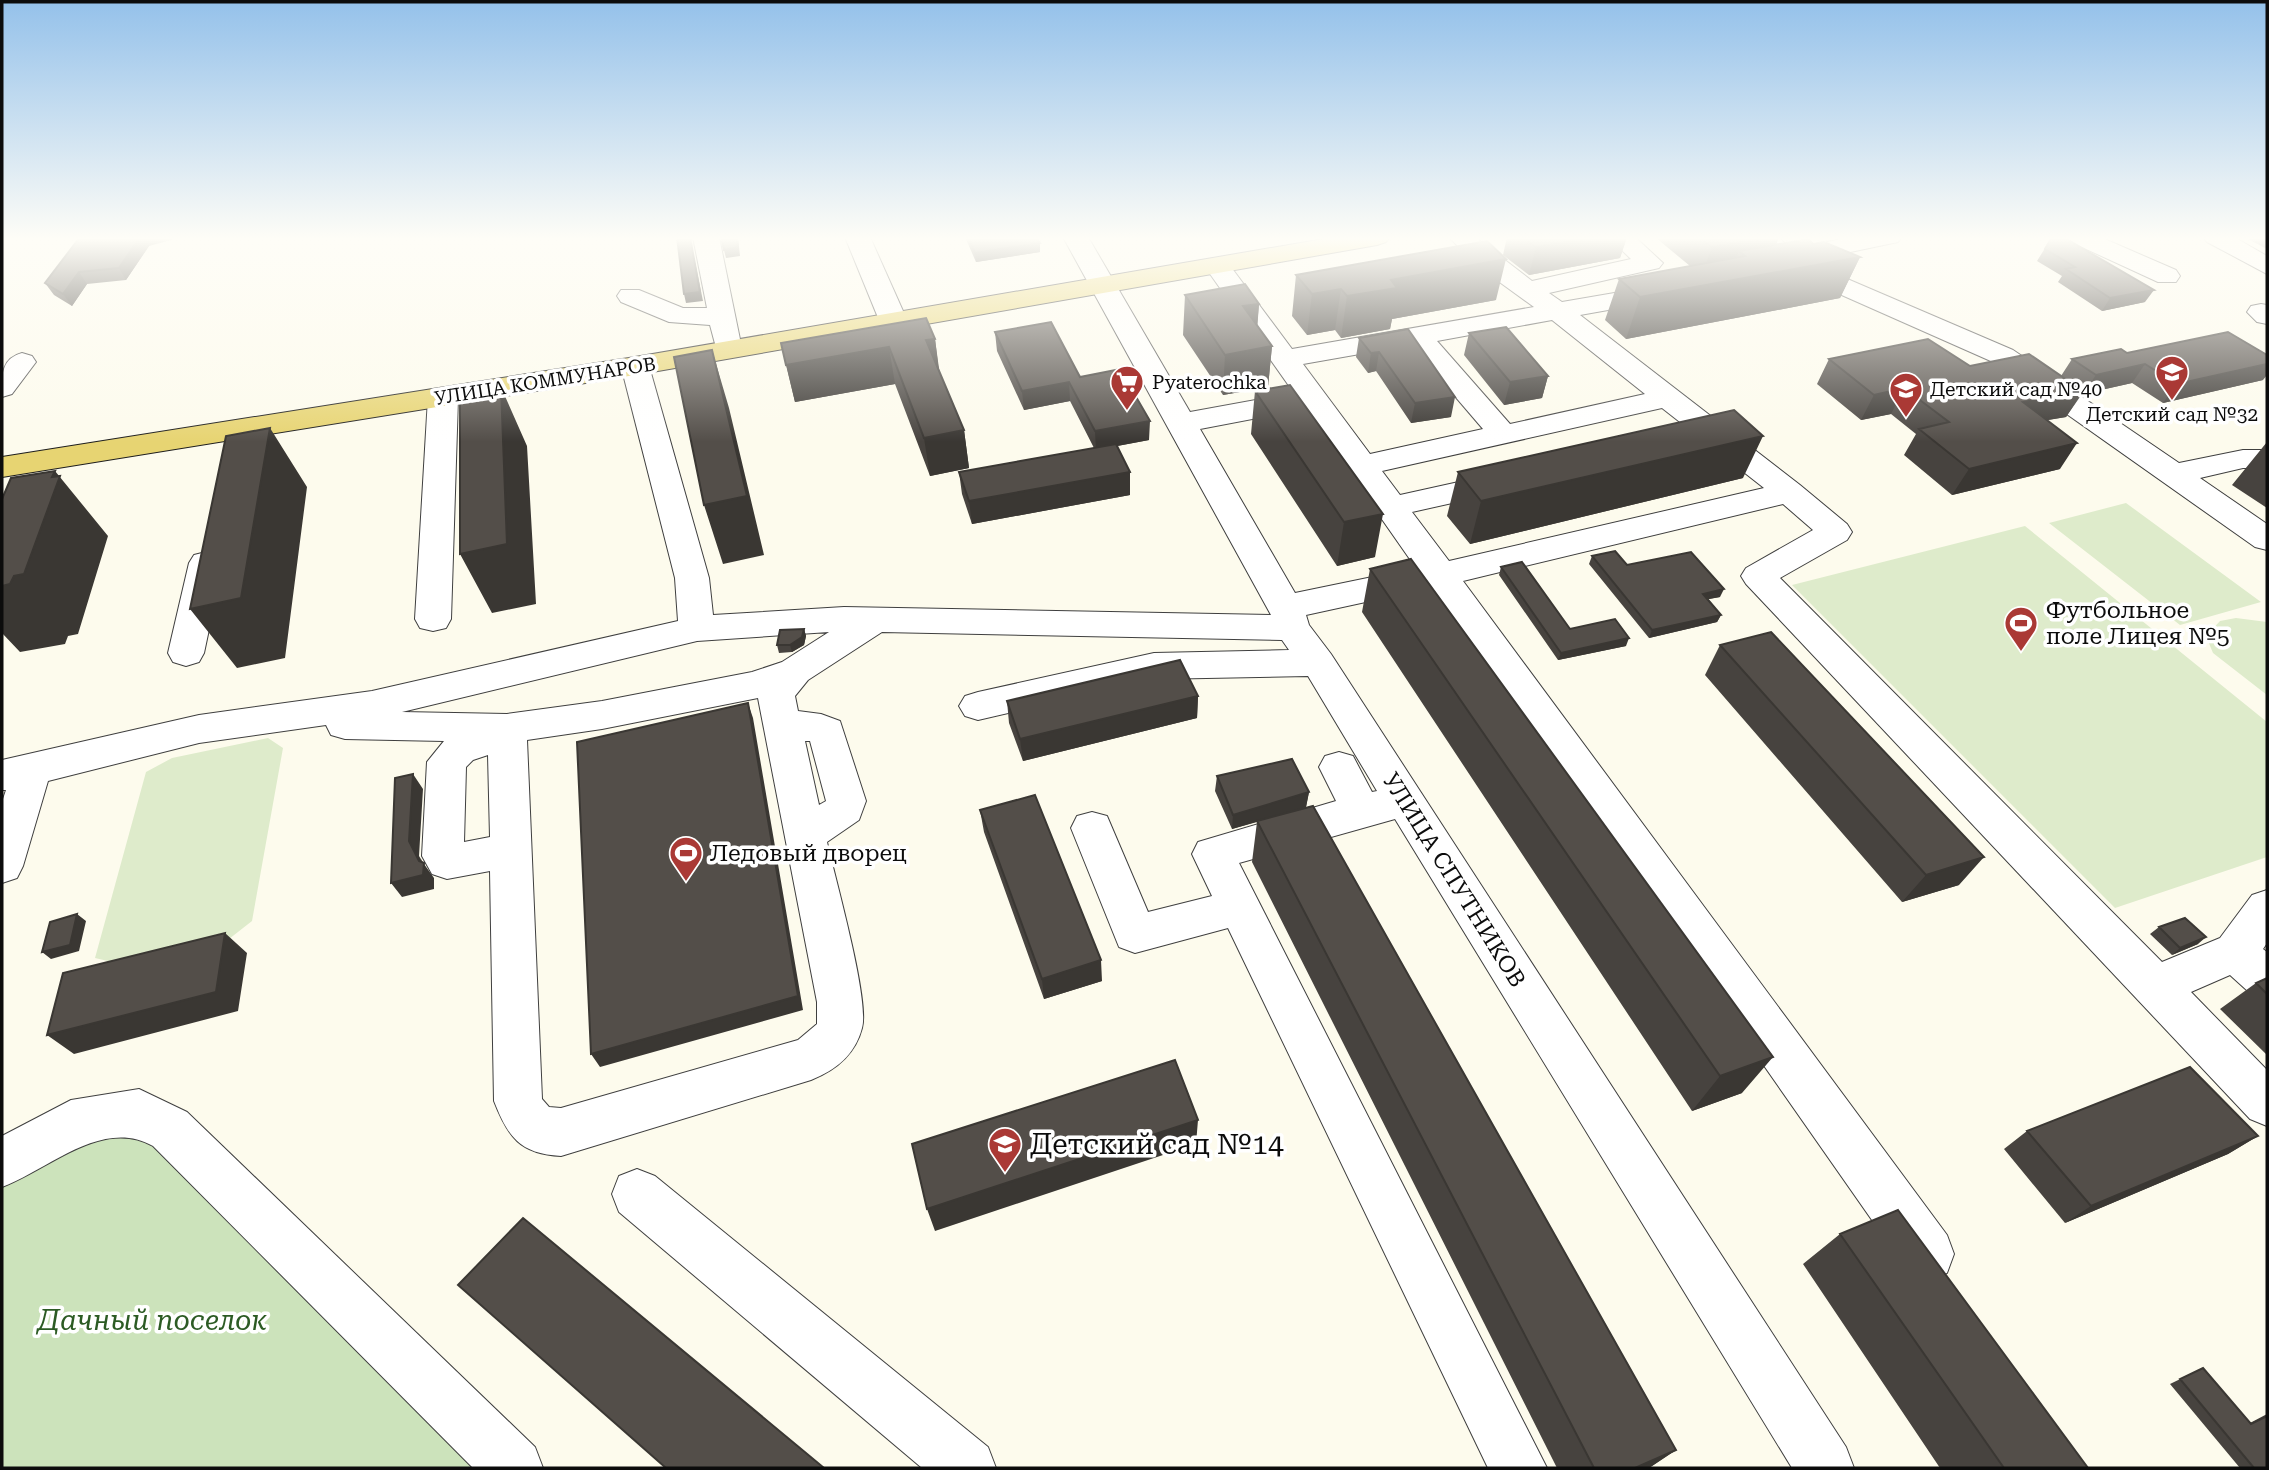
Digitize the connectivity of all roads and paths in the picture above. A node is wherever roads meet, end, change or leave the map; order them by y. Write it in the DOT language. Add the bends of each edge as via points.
graph roads {
  1 [pos="654,306"];
  2 [pos="719,306"];
  3 [pos="887,306"];
  4 [pos="973,306"];
  5 [pos="1117,306"];
  6 [pos="1246,306"];
  7 [pos="1550,306"];
  8 [pos="1587,306"];
  9 [pos="1887,306"];
  10 [pos="1557,311"];
  11 [pos="721,317"];
  12 [pos="893,320"];
  13 [pos="1418,336"];
  14 [pos="728,349"];
  15 [pos="1284,359"];
  16 [pos="22,362"];
  17 [pos="635,366"];
  18 [pos="2,388"];
  19 [pos="443,398"];
  20 [pos="1667,398"];
  21 [pos="1311,399"];
  22 [pos="1181,423"];
  23 [pos="1504,435"];
  24 [pos="1714,435"];
  25 [pos="1674,444"];
  26 [pos="2267,458"];
  27 [pos="1360,466"];
  28 [pos="2,467"];
  29 [pos="1539,474"];
  30 [pos="2174,474"];
  31 [pos="1789,492"];
  32 [pos="1390,508"];
  33 [pos="212,535"];
  34 [pos="2267,539"];
  35 [pos="1439,575"];
  36 [pos="1289,618"];
  37 [pos="433,619"];
  38 [pos="876,619"];
  39 [pos="697,629"];
  40 [pos="186,653"];
  41 [pos="1318,663"];
  42 [pos="795,671"];
  43 [pos="978,706"];
  44 [pos="200,729"];
  45 [pos="507,731"];
  46 [pos="1339,767"];
  47 [pos="17,773"];
  48 [pos="1383,805"];
  49 [pos="1093,828"];
  50 [pos="511,850"];
  51 [pos="2,866"];
  52 [pos="1240,907"];
  53 [pos="2267,908"];
  54 [pos="2252,966"];
  55 [pos="2155,986"];
  56 [pos="2267,1103"];
  57 [pos="2,1163"];
  58 [pos="637,1194"];
  59 [pos="1952,1287"];
  60 [pos="514,1468"];
  61 [pos="967,1468"];
  62 [pos="1518,1468"];
  63 [pos="1825,1468"];
  1 -- 11 [label="street" via="679,316"];
  2 -- 11 [label="street"];
  3 -- 12 [label="street"];
  4 -- 12 [label="main road, УЛИЦА КОММУНАРОВ"];
  5 -- 22 [label="street, УЛИЦА СПУТНИКОВ"];
  6 -- 15 [label="street"];
  7 -- 10 [label="street"];
  8 -- 10 [label="street"];
  9 -- 30 [label="street" via="2003,356"];
  10 -- 13 [label="street"];
  10 -- 20 [label="street"];
  11 -- 14 [label="street"];
  12 -- 14 [label="main road, УЛИЦА КОММУНАРОВ"];
  13 -- 15 [label="street"];
  13 -- 23 [label="street"];
  14 -- 17 [label="main road, УЛИЦА КОММУНАРОВ"];
  15 -- 21 [label="street"];
  16 -- 18 [label="street"];
  17 -- 19 [label="main road, УЛИЦА КОММУНАРОВ"];
  17 -- 39 [label="street" via="692,578"];
  19 -- 28 [label="main road, УЛИЦА КОММУНАРОВ" via="233,443"];
  19 -- 37 [label="street"];
  20 -- 23 [label="street"];
  20 -- 24 [label="street"];
  21 -- 22 [label="street"];
  21 -- 27 [label="street"];
  22 -- 36 [label="street, УЛИЦА СПУТНИКОВ"];
  23 -- 27 [label="street"];
  24 -- 25 [label="street"];
  24 -- 31 [label="street"];
  26 -- 30 [label="street"];
  27 -- 32 [label="street"];
  29 -- 32 [label="street"];
  30 -- 34 [label="street"];
  31 -- 35 [label="street"];
  31 -- 55 [label="street" via="1835,533 1758,576"];
  32 -- 35 [label="street"];
  33 -- 40 [label="street"];
  35 -- 36 [label="street"];
  35 -- 59 [label="street"];
  36 -- 38 [label="street"];
  36 -- 41 [label="street, УЛИЦА СПУТНИКОВ"];
  38 -- 39 [label="street"];
  38 -- 42 [label="street"];
  39 -- 44 [label="street" via="372,705"];
  41 -- 43 [label="street" via="1154,666"];
  41 -- 48 [label="street, УЛИЦА СПУТНИКОВ"];
  42 -- 45 [label="street" via="756,685"];
  42 -- 50 [label="street" via="776,696 841,1020 835,1041 811,1058 561,1132 540,1132 526,1121 519,1101"];
  44 -- 45 [label="street" via="309,723"];
  44 -- 47 [label="street"];
  45 -- 50 [label="street"];
  45 -- 50 [label="street" via="459,750 447,762 443,856 447,862"];
  46 -- 48 [label="street"];
  47 -- 51 [label="street"];
  48 -- 52 [label="street" via="1213,854"];
  48 -- 63 [label="street, УЛИЦА СПУТНИКОВ"];
  49 -- 52 [label="street" via="1135,934"];
  52 -- 62 [label="street"];
  53 -- 54 [label="street"];
  54 -- 55 [label="street"];
  55 -- 56 [label="street"];
  57 -- 60 [label="street" via="71,1124 139,1112 170,1129"];
  58 -- 61 [label="street"];
}
